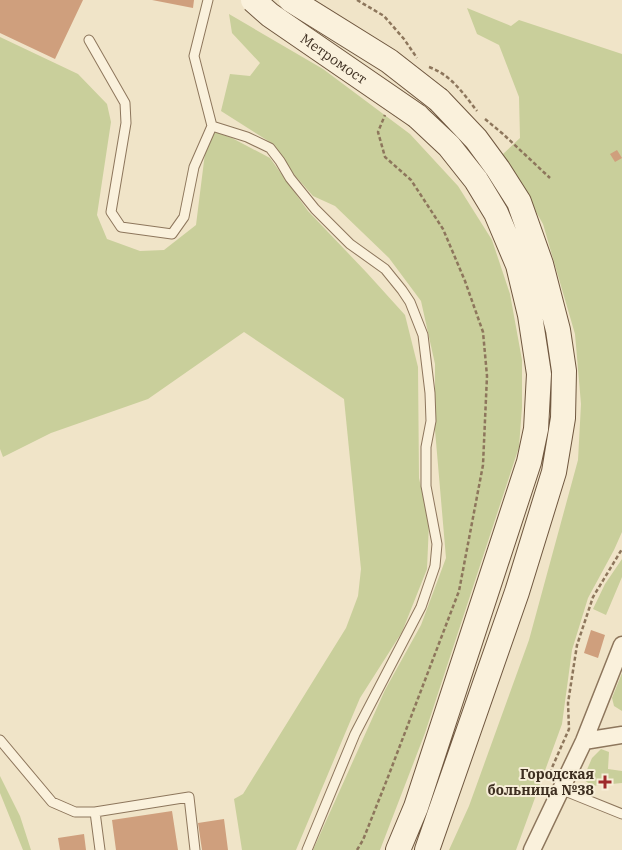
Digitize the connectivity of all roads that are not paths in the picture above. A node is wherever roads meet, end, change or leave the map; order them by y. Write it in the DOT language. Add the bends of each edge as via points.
graph roads {
  1 [pos="208,0"];
  2 [pos="252,0"];
  3 [pos="291,0"];
  4 [pos="88,40"];
  5 [pos="212,126"];
  6 [pos="622,645"];
  7 [pos="622,735"];
  8 [pos="0,740"];
  9 [pos="584,741"];
  10 [pos="553,785"];
  11 [pos="95,812"];
  12 [pos="622,814"];
  13 [pos="100,850"];
  14 [pos="195,850"];
  15 [pos="307,850"];
  16 [pos="398,850"];
  17 [pos="427,850"];
  18 [pos="532,850"];
  1 -- 5 [label="lane" via="194,56"];
  2 -- 16 [label="main road, Метромост, bridge" via="417,116 449,146 496,212 518,265 530,315 539,374 536,429 529,462 416,807"];
  3 -- 17 [label="main road, Метромост, bridge" via="389,61 439,100 476,139 519,202 541,264 558,330 564,372 563,418 554,472 517,592"];
  4 -- 5 [label="lane" via="125,103 126,123 111,212 121,227 172,234 184,217 194,167"];
  5 -- 15 [label="lane" via="270,148 315,209 350,244 385,269 410,302 423,335 431,420 426,447 426,486 437,544 435,566 421,607 355,734"];
  6 -- 9 [label="street"];
  7 -- 9 [label="street"];
  8 -- 11 [label="lane" via="52,802 75,812"];
  9 -- 10 [label="street"];
  10 -- 12 [label="lane"];
  10 -- 18 [label="street"];
  11 -- 13 [label="lane"];
  11 -- 14 [label="lane" via="188,797"];
}
